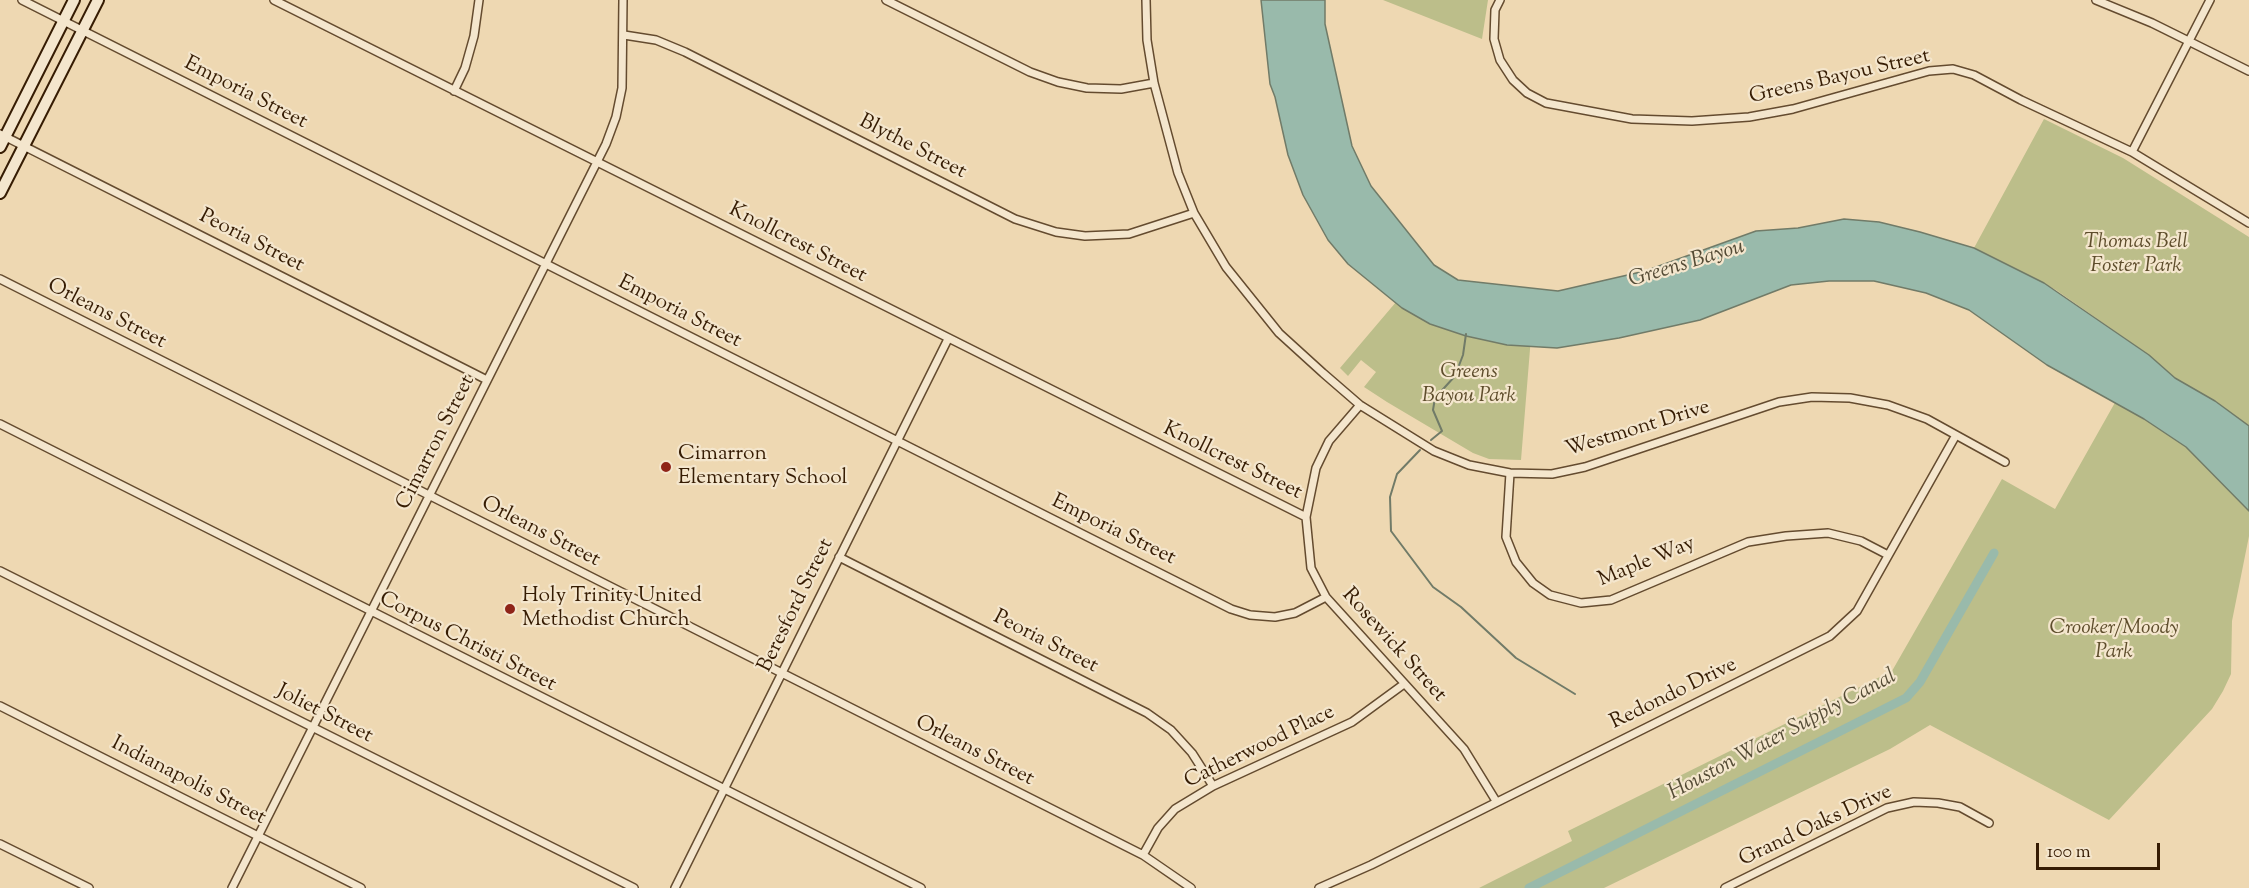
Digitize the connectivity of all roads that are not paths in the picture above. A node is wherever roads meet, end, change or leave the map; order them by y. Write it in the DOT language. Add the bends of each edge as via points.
graph roads {
  1 [pos="22,0"];
  2 [pos="74,0"];
  3 [pos="98,0"];
  4 [pos="274,0"];
  5 [pos="478,0"];
  6 [pos="623,0"];
  7 [pos="886,0"];
  8 [pos="1146,0"];
  9 [pos="1500,0"];
  10 [pos="2096,0"];
  11 [pos="2210,0"];
  12 [pos="63,21"];
  13 [pos="82,31"];
  14 [pos="624,35"];
  15 [pos="2190,42"];
  16 [pos="2249,71"];
  17 [pos="1154,83"];
  18 [pos="454,91"];
  19 [pos="3,135"];
  20 [pos="23,146"];
  21 [pos="0,147"];
  22 [pos="2132,152"];
  23 [pos="597,161"];
  24 [pos="0,192"];
  25 [pos="1194,213"];
  26 [pos="2249,223"];
  27 [pos="546,264"];
  28 [pos="0,279"];
  29 [pos="948,339"];
  30 [pos="486,380"];
  31 [pos="1360,405"];
  32 [pos="0,424"];
  33 [pos="1956,435"];
  34 [pos="897,442"];
  35 [pos="2005,462"];
  36 [pos="1510,473"];
  37 [pos="429,495"];
  38 [pos="1306,517"];
  39 [pos="1888,555"];
  40 [pos="839,557"];
  41 [pos="0,571"];
  42 [pos="1326,597"];
  43 [pos="371,613"];
  44 [pos="782,674"];
  45 [pos="1404,684"];
  46 [pos="0,706"];
  47 [pos="313,728"];
  48 [pos="1213,786"];
  49 [pos="724,789"];
  50 [pos="1496,801"];
  51 [pos="1989,823"];
  52 [pos="258,836"];
  53 [pos="0,844"];
  54 [pos="1143,855"];
  55 [pos="89,888"];
  56 [pos="232,888"];
  57 [pos="361,888"];
  58 [pos="634,888"];
  59 [pos="675,888"];
  60 [pos="921,888"];
  61 [pos="1191,888"];
  62 [pos="1318,888"];
  63 [pos="1725,888"];
  1 -- 12 [label="street, Emporia Street"];
  2 -- 12 [label="main road"];
  3 -- 13 [label="main road"];
  4 -- 18 [label="street, Knollcrest Street"];
  5 -- 18 [label="street" via="474,36"];
  6 -- 14 [label="street, Cimarron Street"];
  7 -- 17 [label="street" via="1030,72 1058,82 1121,89"];
  8 -- 17 [label="street, Westmont Drive"];
  9 -- 22 [label="street, Greens Bayou Street" via="1494,39 1500,60 1513,80 1546,103 1632,119 1692,122 1803,107 1929,71 1953,69 1974,75"];
  10 -- 15 [label="street"];
  11 -- 15 [label="street"];
  12 -- 13 [label="street, Emporia Street"];
  12 -- 19 [label="main road"];
  13 -- 20 [label="main road"];
  13 -- 27 [label="street, Emporia Street"];
  14 -- 23 [label="street, Cimarron Street" via="622,88 616,117"];
  14 -- 25 [label="street, Blythe Street" via="656,40 685,52 1015,219 1056,232 1085,236 1129,234"];
  15 -- 16 [label="street"];
  15 -- 22 [label="street"];
  17 -- 25 [label="street, Westmont Drive" via="1178,173"];
  18 -- 23 [label="street, Knollcrest Street"];
  19 -- 20 [label="street, Peoria Street"];
  19 -- 21 [label="main road"];
  20 -- 24 [label="main road"];
  20 -- 30 [label="street, Peoria Street"];
  22 -- 26 [label="street, Greens Bayou Street"];
  23 -- 27 [label="street, Cimarron Street"];
  23 -- 29 [label="street, Knollcrest Street"];
  25 -- 31 [label="street, Westmont Drive" via="1226,267 1257,308 1279,333"];
  27 -- 30 [label="street, Cimarron Street"];
  27 -- 34 [label="street, Emporia Street"];
  28 -- 37 [label="street, Orleans Street"];
  29 -- 34 [label="street, Beresford Street"];
  29 -- 38 [label="street, Knollcrest Street"];
  30 -- 37 [label="street, Cimarron Street"];
  31 -- 36 [label="street, Westmont Drive" via="1434,451 1468,465"];
  31 -- 38 [label="street, Rosewick Street" via="1329,441 1316,468"];
  32 -- 43 [label="street, Corpus Christi Street"];
  33 -- 35 [label="street, Westmont Drive"];
  33 -- 36 [label="street, Westmont Drive" via="1888,405 1812,397 1779,402 1585,467 1551,474"];
  33 -- 39 [label="street, Redondo Drive"];
  34 -- 40 [label="street, Beresford Street"];
  34 -- 42 [label="street, Emporia Street" via="1231,609 1275,617"];
  36 -- 39 [label="street, Maple Way" via="1506,537 1516,562 1550,595 1581,603 1611,600 1748,542 1786,536 1828,533 1861,541"];
  37 -- 43 [label="street, Cimarron Street"];
  37 -- 44 [label="street, Orleans Street"];
  38 -- 42 [label="street, Rosewick Street" via="1311,568"];
  39 -- 50 [label="street, Redondo Drive" via="1857,611 1830,636"];
  40 -- 44 [label="street, Beresford Street"];
  40 -- 48 [label="street, Peoria Street" via="1148,713 1192,753"];
  41 -- 47 [label="street, Joliet Street"];
  42 -- 45 [label="street, Rosewick Street"];
  43 -- 47 [label="street, Cimarron Street"];
  43 -- 49 [label="street, Corpus Christi Street"];
  44 -- 49 [label="street, Beresford Street"];
  44 -- 54 [label="street, Orleans Street"];
  45 -- 48 [label="street, Catherwood Place" via="1352,722"];
  45 -- 50 [label="street, Rosewick Street" via="1464,749"];
  46 -- 52 [label="street, Indianapolis Street"];
  47 -- 52 [label="street, Cimarron Street"];
  47 -- 58 [label="street, Joliet Street"];
  48 -- 54 [label="street, Catherwood Place" via="1175,809 1158,828"];
  49 -- 59 [label="street, Beresford Street"];
  49 -- 60 [label="street, Corpus Christi Street"];
  50 -- 62 [label="street, Redondo Drive"];
  51 -- 63 [label="street, Grand Oaks Drive" via="1960,807 1938,803 1914,802 1887,808"];
  52 -- 56 [label="street, Cimarron Street"];
  52 -- 57 [label="street, Indianapolis Street"];
  53 -- 55 [label="street"];
  54 -- 61 [label="street, Orleans Street"];
}
